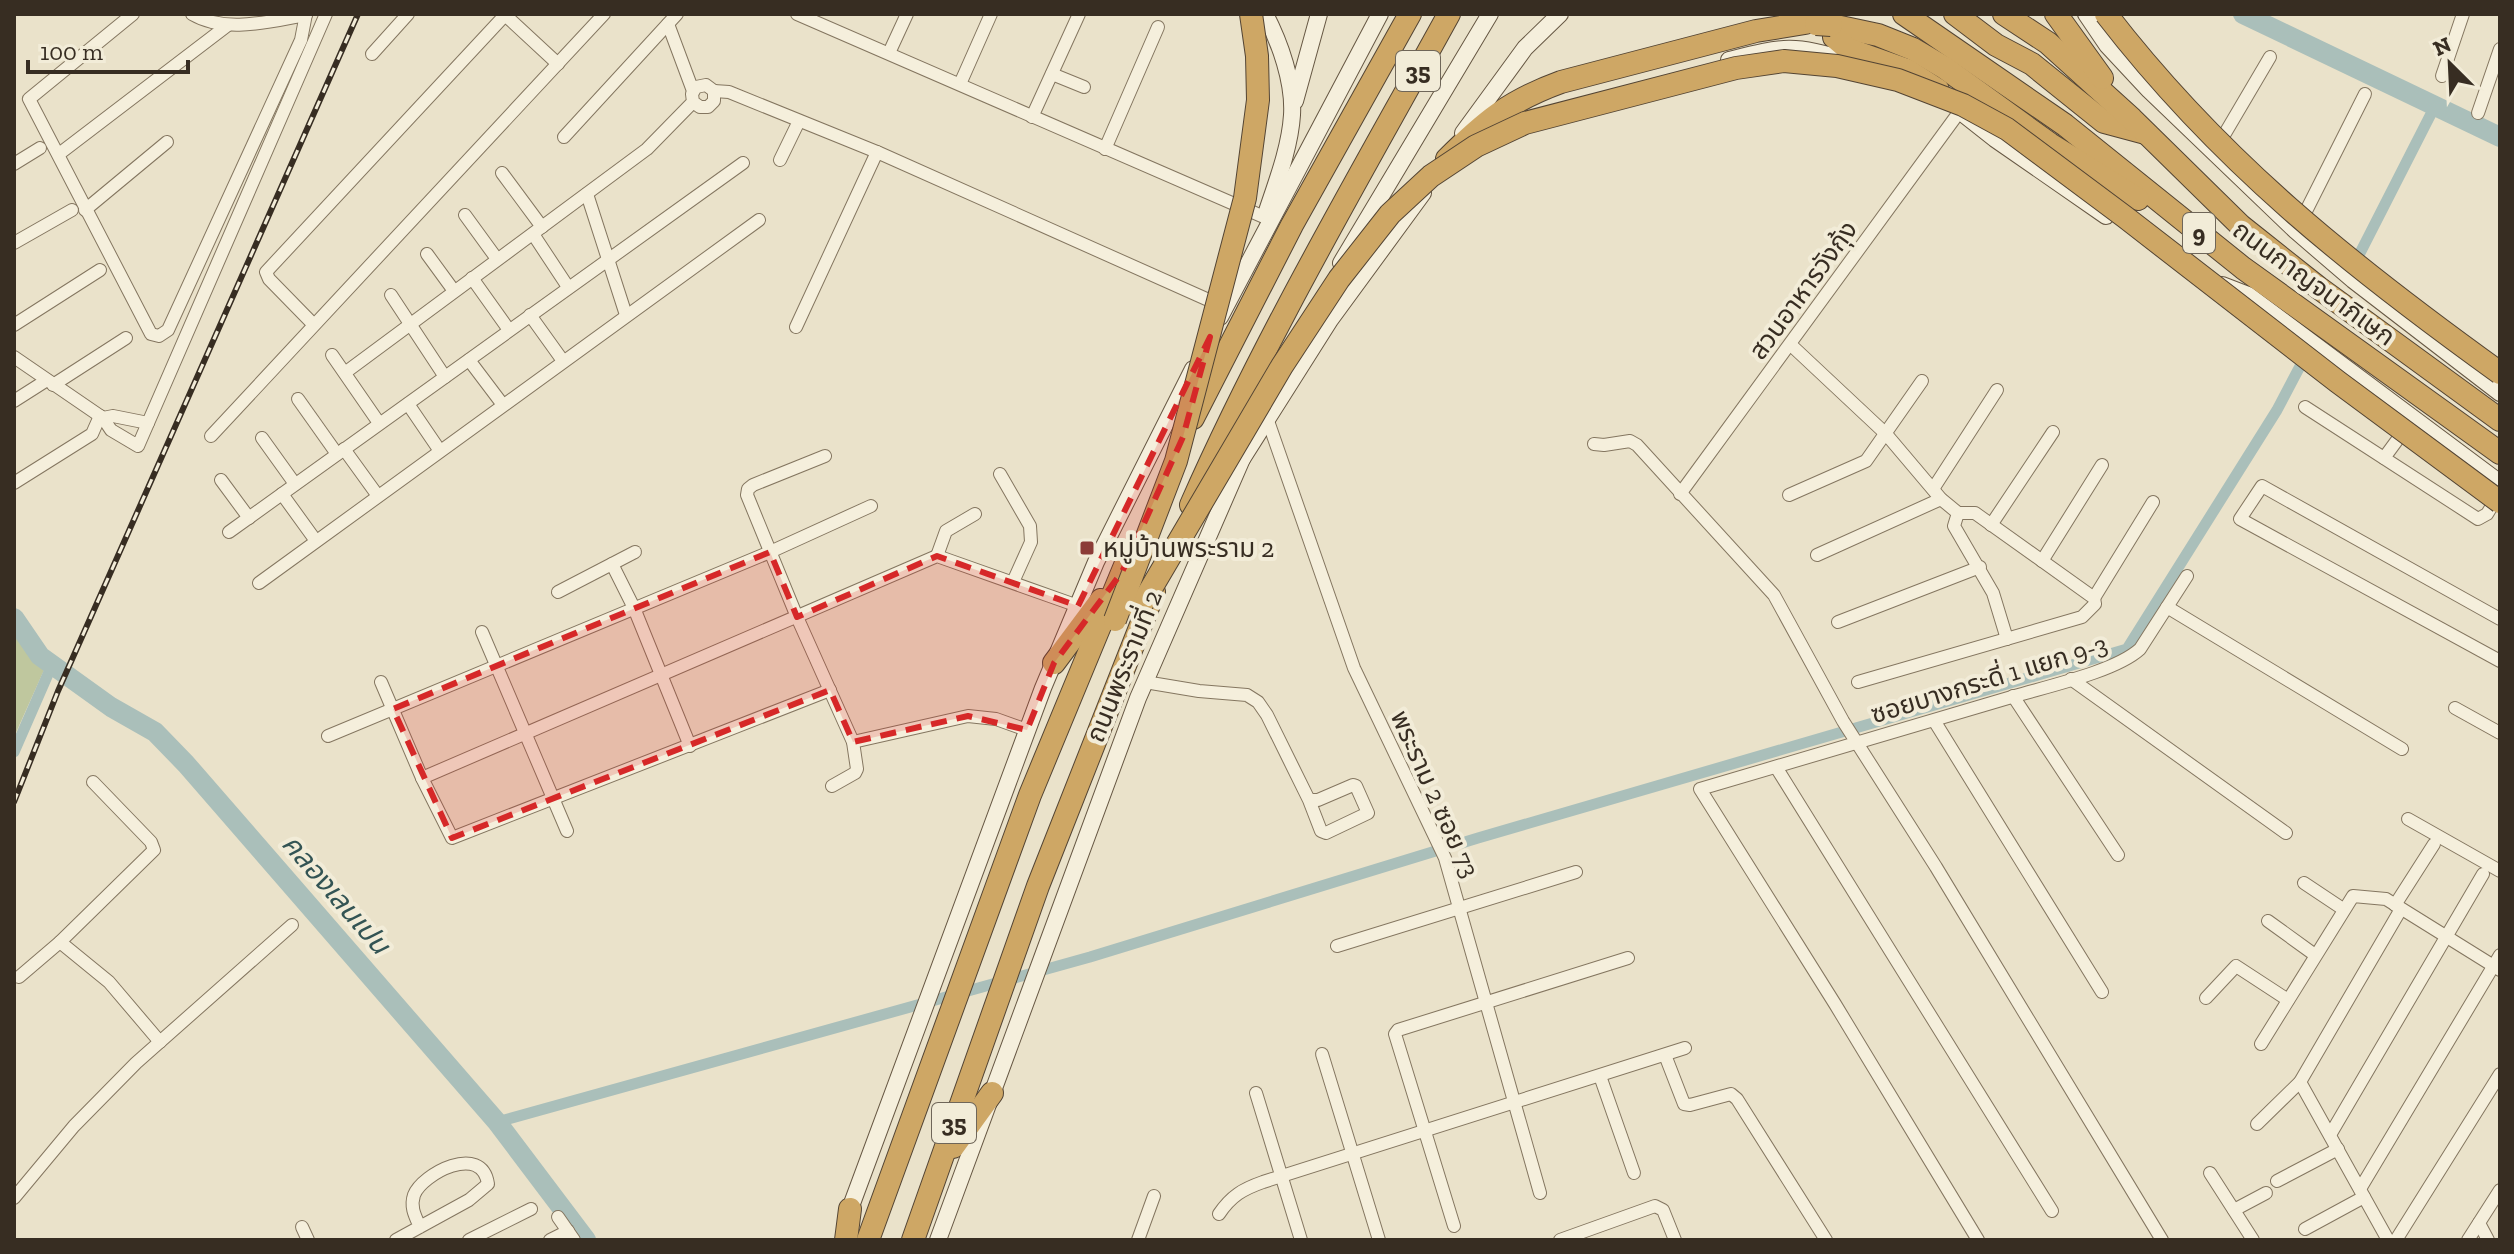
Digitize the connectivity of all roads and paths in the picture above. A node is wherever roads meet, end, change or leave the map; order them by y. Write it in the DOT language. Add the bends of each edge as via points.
graph roads {
  1 [pos="133,14"];
  2 [pos="192,14"];
  3 [pos="326,14"];
  4 [pos="408,14"];
  5 [pos="505,14"];
  6 [pos="604,14"];
  7 [pos="797,14"];
  8 [pos="907,14"];
  9 [pos="991,14"];
  10 [pos="1079,14"];
  11 [pos="1251,14"];
  12 [pos="1265,14"];
  13 [pos="1319,14"];
  14 [pos="1380,14"];
  15 [pos="1410,14"];
  16 [pos="1449,14"];
  17 [pos="1490,14"];
  18 [pos="1560,14"];
  19 [pos="1751,14"];
  20 [pos="1904,14"];
  21 [pos="1955,14"];
  22 [pos="2004,14"];
  23 [pos="2056,14"];
  24 [pos="2086,14"];
  25 [pos="2106,14"];
  26 [pos="2463,14"];
  27 [pos="306,15"];
  28 [pos="673,19"];
  29 [pos="823,19"];
  30 [pos="228,25"];
  31 [pos="1158,27"];
  32 [pos="1822,27"];
  33 [pos="2500,49"];
  34 [pos="889,53"];
  35 [pos="372,54"];
  36 [pos="2270,57"];
  37 [pos="558,64"];
  38 [pos="1052,74"];
  39 [pos="2442,76"];
  40 [pos="960,84"];
  41 [pos="1084,87"];
  42 [pos="714,91"];
  43 [pos="2365,94"];
  44 [pos="693,96"];
  45 [pos="1958,110"];
  46 [pos="2478,113"];
  47 [pos="1292,114"];
  48 [pos="1032,117"];
  49 [pos="799,121"];
  50 [pos="2139,126"];
  51 [pos="564,137"];
  52 [pos="167,142"];
  53 [pos="40,148"];
  54 [pos="1105,149"];
  55 [pos="877,152"];
  56 [pos="2214,153"];
  57 [pos="59,154"];
  58 [pos="780,160"];
  59 [pos="743,163"];
  60 [pos="14,164"];
  61 [pos="502,173"];
  62 [pos="1430,175"];
  63 [pos="587,194"];
  64 [pos="79,210"];
  65 [pos="465,215"];
  66 [pos="1264,217"];
  67 [pos="759,220"];
  68 [pos="538,231"];
  69 [pos="2296,231"];
  70 [pos="14,243"];
  71 [pos="427,254"];
  72 [pos="1377,256"];
  73 [pos="607,258"];
  74 [pos="497,259"];
  75 [pos="2243,268"];
  76 [pos="100,270"];
  77 [pos="472,278"];
  78 [pos="1238,283"];
  79 [pos="568,287"];
  80 [pos="454,291"];
  81 [pos="391,295"];
  82 [pos="1225,307"];
  83 [pos="530,315"];
  84 [pos="626,315"];
  85 [pos="411,323"];
  86 [pos="313,324"];
  87 [pos="14,325"];
  88 [pos="796,327"];
  89 [pos="509,330"];
  90 [pos="126,338"];
  91 [pos="1791,345"];
  92 [pos="332,355"];
  93 [pos="14,357"];
  94 [pos="469,360"];
  95 [pos="563,361"];
  96 [pos="346,372"];
  97 [pos="2500,373"];
  98 [pos="445,377"];
  99 [pos="1922,381"];
  100 [pos="50,382"];
  101 [pos="1997,390"];
  102 [pos="2500,393"];
  103 [pos="298,399"];
  104 [pos="14,401"];
  105 [pos="408,404"];
  106 [pos="503,405"];
  107 [pos="2305,407"];
  108 [pos="102,417"];
  109 [pos="2414,418"];
  110 [pos="2500,420"];
  111 [pos="1268,421"];
  112 [pos="148,423"];
  113 [pos="379,423"];
  114 [pos="2053,432"];
  115 [pos="1886,434"];
  116 [pos="211,436"];
  117 [pos="262,438"];
  118 [pos="1594,444"];
  119 [pos="340,451"];
  120 [pos="440,451"];
  121 [pos="2498,452"];
  122 [pos="825,456"];
  123 [pos="2384,458"];
  124 [pos="1242,459"];
  125 [pos="2102,465"];
  126 [pos="1000,474"];
  127 [pos="221,480"];
  128 [pos="14,483"];
  129 [pos="2500,483"];
  130 [pos="295,484"];
  131 [pos="282,494"];
  132 [pos="1680,494"];
  133 [pos="1937,494"];
  134 [pos="2500,494"];
  135 [pos="1789,495"];
  136 [pos="378,496"];
  137 [pos="2153,502"];
  138 [pos="2500,502"];
  139 [pos="871,506"];
  140 [pos="1958,513"];
  141 [pos="975,514"];
  142 [pos="249,518"];
  143 [pos="1991,525"];
  144 [pos="229,532"];
  145 [pos="316,541"];
  146 [pos="635,552"];
  147 [pos="770,552"];
  148 [pos="1817,555"];
  149 [pos="937,556"];
  150 [pos="2042,561"];
  151 [pos="612,564"];
  152 [pos="1980,567"];
  153 [pos="1122,572"];
  154 [pos="2187,576"];
  155 [pos="1013,582"];
  156 [pos="259,583"];
  157 [pos="558,592"];
  158 [pos="2094,598"];
  159 [pos="1078,606"];
  160 [pos="2167,607"];
  161 [pos="634,608"];
  162 [pos="797,617"];
  163 [pos="2500,619"];
  164 [pos="1838,622"];
  165 [pos="482,632"];
  166 [pos="2007,639"];
  167 [pos="2500,661"];
  168 [pos="1054,663"];
  169 [pos="499,665"];
  170 [pos="662,675"];
  171 [pos="2071,679"];
  172 [pos="381,682"];
  173 [pos="1145,682"];
  174 [pos="1858,682"];
  175 [pos="830,690"];
  176 [pos="2013,696"];
  177 [pos="2455,708"];
  178 [pos="393,709"];
  179 [pos="1935,722"];
  180 [pos="1027,730"];
  181 [pos="527,733"];
  182 [pos="2500,733"];
  183 [pos="328,736"];
  184 [pos="1855,741"];
  185 [pos="853,742"];
  186 [pos="690,746"];
  187 [pos="2402,749"];
  188 [pos="1776,767"];
  189 [pos="422,778"];
  190 [pos="93,782"];
  191 [pos="832,786"];
  192 [pos="554,799"];
  193 [pos="1309,800"];
  194 [pos="2408,819"];
  195 [pos="567,831"];
  196 [pos="2286,833"];
  197 [pos="2434,844"];
  198 [pos="2118,855"];
  199 [pos="2500,871"];
  200 [pos="1576,872"];
  201 [pos="2483,874"];
  202 [pos="2304,883"];
  203 [pos="2398,907"];
  204 [pos="1459,909"];
  205 [pos="2343,909"];
  206 [pos="2268,921"];
  207 [pos="292,925"];
  208 [pos="2446,937"];
  209 [pos="60,942"];
  210 [pos="1337,946"];
  211 [pos="2315,955"];
  212 [pos="1628,958"];
  213 [pos="2498,964"];
  214 [pos="19,977"];
  215 [pos="2102,992"];
  216 [pos="2206,998"];
  217 [pos="2288,1000"];
  218 [pos="1486,1002"];
  219 [pos="160,1042"];
  220 [pos="2261,1044"];
  221 [pos="1685,1048"];
  222 [pos="1322,1054"];
  223 [pos="1665,1055"];
  224 [pos="2500,1074"];
  225 [pos="1600,1076"];
  226 [pos="2300,1082"];
  227 [pos="992,1093"];
  228 [pos="1256,1093"];
  229 [pos="1514,1103"];
  230 [pos="2257,1124"];
  231 [pos="1424,1131"];
  232 [pos="2330,1135"];
  233 [pos="2338,1149"];
  234 [pos="1353,1153"];
  235 [pos="938,1169"];
  236 [pos="1634,1173"];
  237 [pos="2210,1173"];
  238 [pos="1281,1176"];
  239 [pos="2277,1181"];
  240 [pos="2500,1190"];
  241 [pos="1540,1193"];
  242 [pos="2266,1193"];
  243 [pos="2362,1193"];
  244 [pos="1154,1196"];
  245 [pos="14,1198"];
  246 [pos="531,1209"];
  247 [pos="850,1209"];
  248 [pos="2234,1210"];
  249 [pos="2052,1211"];
  250 [pos="1219,1214"];
  251 [pos="558,1217"];
  252 [pos="2479,1223"];
  253 [pos="1454,1226"];
  254 [pos="302,1227"];
  255 [pos="420,1227"];
  256 [pos="2305,1229"];
  257 [pos="571,1236"];
  258 [pos="308,1240"];
  259 [pos="396,1240"];
  260 [pos="469,1240"];
  261 [pos="550,1240"];
  262 [pos="838,1240"];
  263 [pos="846,1240"];
  264 [pos="868,1240"];
  265 [pos="883,1240"];
  266 [pos="903,1240"];
  267 [pos="913,1240"];
  268 [pos="938,1240"];
  269 [pos="1138,1240"];
  270 [pos="1301,1240"];
  271 [pos="1379,1240"];
  272 [pos="1560,1240"];
  273 [pos="1675,1240"];
  274 [pos="1826,1240"];
  275 [pos="1978,1240"];
  276 [pos="2162,1240"];
  277 [pos="2253,1240"];
  278 [pos="2388,1240"];
  279 [pos="2396,1240"];
  280 [pos="2468,1240"];
  281 [pos="2488,1240"];
  1 -- 57 [label="street" via="29,99"];
  2 -- 30 [label="street"];
  3 -- 112 [label="street"];
  4 -- 35 [label="street"];
  5 -- 37 [label="street"];
  5 -- 86 [label="street" via="266,272"];
  6 -- 37 [label="street"];
  7 -- 29 [label="street"];
  8 -- 34 [label="street"];
  9 -- 40 [label="street"];
  10 -- 38 [label="street"];
  11 -- 265 [label="highway, bridge" via="1258,100 1250,174 1185,430 1058,758"];
  12 -- 47 [label="main road" via="1282,57"];
  13 -- 47 [label="main road"];
  14 -- 78 [label="main road, 35"];
  15 -- 153 [label="highway, ถนนพระรามที่ 2 / 35" via="1234,335"];
  16 -- 235 [label="highway, ถนนพระรามที่ 2 / 35" via="1294,293 1201,483 1122,668"];
  17 -- 124 [label="main road, ถนนพระรามที่ 2 / 35" via="1312,315"];
  18 -- 62 [label="main road" via="1525,48"];
  19 -- 32 [label="highway"];
  20 -- 75 [label="highway, ถนนกาญจนาภิเษก / 9" via="2065,125"];
  21 -- 50 [label="highway" via="2032,64 2104,122"];
  22 -- 50 [label="highway, ถนนกาญจนาภิเษก / 9" via="2048,43"];
  23 -- 50 [label="highway"];
  24 -- 56 [label="main road" via="2107,45"];
  25 -- 97 [label="highway, bridge" via="2193,118 2272,194 2367,274"];
  26 -- 39 [label="street"];
  27 -- 30 [label="street"];
  27 -- 64 [label="street" via="301,40 168,330 151,334"];
  28 -- 44 [label="street"];
  28 -- 51 [label="street"];
  29 -- 34 [label="street"];
  30 -- 57 [label="street"];
  31 -- 54 [label="street"];
  32 -- 45 [label="highway" via="1848,49 1907,70"];
  32 -- 62 [label="highway" via="1756,31 1533,92 1487,120"];
  32 -- 75 [label="highway" via="1878,35 1913,49"];
  33 -- 46 [label="street"];
  34 -- 40 [label="street"];
  36 -- 56 [label="street"];
  37 -- 86 [label="street"];
  38 -- 41 [label="street"];
  38 -- 48 [label="street"];
  40 -- 48 [label="street"];
  42 -- 44 [label="street" via="701,84"];
  42 -- 44 [label="street" via="708,107 700,107"];
  42 -- 49 [label="street" via="729,92"];
  43 -- 69 [label="street"];
  44 -- 63 [label="street" via="656,142"];
  45 -- 72 [label="main road" via="1871,69 1806,48 1769,50 1527,112 1485,133 1429,185"];
  45 -- 91 [label="street, สวนอาหารวังกุ้ง"];
  45 -- 109 [label="main road" via="2186,271 2248,295"];
  47 -- 66 [label="main road"];
  48 -- 54 [label="street"];
  49 -- 55 [label="street"];
  49 -- 58 [label="street"];
  50 -- 110 [label="highway, ถนนกาญจนาภิเษก / 9" via="2241,226"];
  52 -- 64 [label="street"];
  53 -- 60 [label="street"];
  54 -- 66 [label="street"];
  55 -- 82 [label="street"];
  55 -- 88 [label="street"];
  56 -- 69 [label="main road"];
  57 -- 64 [label="street"];
  59 -- 73 [label="street"];
  61 -- 68 [label="street"];
  62 -- 72 [label="main road"];
  63 -- 68 [label="street"];
  63 -- 73 [label="street"];
  64 -- 70 [label="street"];
  65 -- 74 [label="street"];
  66 -- 78 [label="main road"];
  67 -- 84 [label="street"];
  68 -- 74 [label="street"];
  68 -- 79 [label="street"];
  69 -- 102 [label="main road"];
  71 -- 80 [label="street"];
  72 -- 111 [label="main road"];
  73 -- 79 [label="street"];
  73 -- 84 [label="street"];
  74 -- 77 [label="street"];
  75 -- 121 [label="highway, ถนนกาญจนาภิเษก / 9"];
  76 -- 87 [label="street"];
  77 -- 80 [label="street"];
  77 -- 89 [label="street"];
  78 -- 82 [label="main road, 35"];
  79 -- 83 [label="street"];
  80 -- 85 [label="street"];
  81 -- 85 [label="street"];
  82 -- 159 [label="main road, 35"];
  83 -- 89 [label="street"];
  83 -- 95 [label="street"];
  84 -- 95 [label="street"];
  85 -- 96 [label="street"];
  85 -- 98 [label="street"];
  86 -- 116 [label="street"];
  89 -- 94 [label="street"];
  90 -- 100 [label="street"];
  91 -- 115 [label="street"];
  91 -- 132 [label="street, สวนอาหารวังกุ้ง"];
  92 -- 96 [label="street"];
  93 -- 100 [label="street"];
  94 -- 98 [label="street"];
  94 -- 106 [label="street"];
  95 -- 106 [label="street"];
  96 -- 113 [label="street"];
  98 -- 105 [label="street"];
  99 -- 115 [label="street"];
  100 -- 104 [label="street"];
  100 -- 108 [label="street"];
  101 -- 133 [label="street"];
  103 -- 119 [label="street"];
  105 -- 113 [label="street"];
  105 -- 120 [label="street"];
  106 -- 120 [label="street"];
  107 -- 123 [label="street"];
  108 -- 112 [label="street"];
  108 -- 112 [label="street" via="111,430 138,446"];
  108 -- 128 [label="street" via="92,434"];
  109 -- 123 [label="street"];
  109 -- 129 [label="main road"];
  111 -- 124 [label="main road"];
  111 -- 204 [label="street, พระราม 2 ซอย 73" via="1354,668 1445,858"];
  113 -- 119 [label="street"];
  114 -- 143 [label="street"];
  115 -- 133 [label="street"];
  115 -- 135 [label="street" via="1866,461"];
  117 -- 130 [label="street"];
  118 -- 132 [label="street" via="1637,445"];
  119 -- 130 [label="street"];
  119 -- 136 [label="street"];
  120 -- 136 [label="street"];
  122 -- 147 [label="street" via="748,489"];
  123 -- 134 [label="street" via="2478,519"];
  124 -- 173 [label="main road, ถนนพระรามที่ 2 / 35"];
  125 -- 150 [label="street"];
  126 -- 155 [label="street" via="1030,526 1031,542"];
  127 -- 142 [label="street"];
  130 -- 131 [label="street"];
  131 -- 142 [label="street"];
  131 -- 145 [label="street"];
  132 -- 184 [label="street" via="1774,595"];
  133 -- 140 [label="street"];
  133 -- 148 [label="street"];
  136 -- 145 [label="street"];
  137 -- 158 [label="street"];
  138 -- 266 [label="highway, bridge" via="2007,129 1918,86 1826,64 1770,62 1501,133 1431,176 1362,247 1282,366 1139,609 1040,857"];
  139 -- 147 [label="street"];
  140 -- 143 [label="street" via="1975,513"];
  140 -- 152 [label="street" via="1954,526"];
  141 -- 149 [label="street" via="946,531"];
  142 -- 144 [label="street"];
  143 -- 150 [label="street"];
  145 -- 156 [label="street"];
  146 -- 151 [label="street"];
  147 -- 161 [label="street"];
  147 -- 162 [label="street"];
  149 -- 155 [label="street"];
  149 -- 162 [label="street"];
  150 -- 158 [label="street"];
  151 -- 157 [label="street"];
  151 -- 161 [label="street"];
  152 -- 164 [label="street"];
  152 -- 166 [label="street"];
  153 -- 168 [label="highway"];
  153 -- 264 [label="highway, ถนนพระรามที่ 2 / 35" via="1030,795"];
  154 -- 160 [label="street, ซอยบางกระดี่ 1 แยก 9-3"];
  155 -- 159 [label="street"];
  158 -- 166 [label="street" via="2095,604 2082,617"];
  159 -- 168 [label="main road, 35"];
  160 -- 171 [label="street, ซอยบางกระดี่ 1 แยก 9-3" via="2131,657"];
  160 -- 187 [label="street"];
  161 -- 169 [label="street"];
  161 -- 170 [label="street"];
  162 -- 170 [label="street"];
  162 -- 175 [label="street"];
  163 -- 167 [label="street" via="2262,486 2240,519"];
  165 -- 169 [label="street"];
  166 -- 174 [label="street"];
  168 -- 180 [label="main road, 35"];
  169 -- 178 [label="street"];
  169 -- 181 [label="street"];
  170 -- 181 [label="street"];
  170 -- 186 [label="street"];
  171 -- 176 [label="street, ซอยบางกระดี่ 1 แยก 9-3"];
  171 -- 196 [label="street"];
  172 -- 178 [label="street"];
  173 -- 193 [label="street" via="1247,695 1258,702"];
  173 -- 227 [label="main road, ถนนพระรามที่ 2 / 35"];
  175 -- 185 [label="street"];
  175 -- 186 [label="street"];
  176 -- 179 [label="street, ซอยบางกระดี่ 1 แยก 9-3"];
  176 -- 198 [label="street"];
  177 -- 182 [label="street"];
  178 -- 183 [label="street"];
  178 -- 189 [label="street"];
  179 -- 184 [label="street, ซอยบางกระดี่ 1 แยก 9-3"];
  179 -- 215 [label="street"];
  180 -- 185 [label="street" via="968,716"];
  180 -- 247 [label="main road, 35"];
  181 -- 189 [label="street"];
  181 -- 192 [label="street"];
  184 -- 188 [label="street, ซอยบางกระดี่ 1 แยก 9-3"];
  184 -- 276 [label="street"];
  185 -- 191 [label="street" via="857,769"];
  186 -- 192 [label="street"];
  188 -- 249 [label="street"];
  188 -- 275 [label="street, ซอยบางกระดี่ 1 แยก 9-3" via="1700,789"];
  189 -- 192 [label="street" via="452,838"];
  190 -- 209 [label="street" via="154,850"];
  192 -- 195 [label="street"];
  193 -- 193 [label="street" via="1353,785 1368,813 1326,833"];
  194 -- 199 [label="street"];
  197 -- 203 [label="street"];
  200 -- 204 [label="street"];
  201 -- 208 [label="street"];
  202 -- 205 [label="street"];
  203 -- 205 [label="street" via="2386,899 2356,896"];
  203 -- 208 [label="street"];
  203 -- 226 [label="street"];
  204 -- 210 [label="street"];
  204 -- 218 [label="street, พระราม 2 ซอย 73"];
  205 -- 211 [label="street"];
  206 -- 211 [label="street"];
  207 -- 219 [label="street"];
  208 -- 213 [label="street"];
  208 -- 232 [label="street"];
  209 -- 214 [label="street"];
  209 -- 219 [label="street" via="109,982"];
  211 -- 217 [label="street"];
  212 -- 218 [label="street"];
  213 -- 243 [label="street"];
  216 -- 217 [label="street" via="2236,966"];
  217 -- 220 [label="street"];
  218 -- 229 [label="street, พระราม 2 ซอย 73"];
  218 -- 231 [label="street" via="1395,1034"];
  219 -- 245 [label="street" via="74,1126"];
  221 -- 223 [label="street"];
  222 -- 234 [label="street"];
  223 -- 225 [label="street"];
  223 -- 274 [label="street" via="1684,1104 1731,1094 1737,1099"];
  224 -- 279 [label="street"];
  225 -- 229 [label="street"];
  225 -- 236 [label="street"];
  226 -- 230 [label="street"];
  226 -- 232 [label="street"];
  227 -- 235 [label="highway"];
  227 -- 268 [label="main road, ถนนพระรามที่ 2 / 35"];
  228 -- 238 [label="street"];
  229 -- 231 [label="street"];
  229 -- 241 [label="street, พระราม 2 ซอย 73"];
  231 -- 234 [label="street"];
  231 -- 253 [label="street"];
  232 -- 233 [label="street"];
  233 -- 239 [label="street"];
  233 -- 243 [label="street"];
  234 -- 238 [label="street"];
  234 -- 271 [label="street"];
  235 -- 267 [label="highway, ถนนพระรามที่ 2 / 35"];
  237 -- 248 [label="street"];
  238 -- 250 [label="street" via="1242,1190"];
  238 -- 270 [label="street"];
  240 -- 252 [label="street"];
  242 -- 248 [label="street"];
  243 -- 256 [label="street"];
  243 -- 278 [label="street"];
  244 -- 269 [label="street"];
  246 -- 260 [label="street"];
  247 -- 262 [label="main road, 35"];
  247 -- 263 [label="highway"];
  248 -- 277 [label="street"];
  251 -- 257 [label="street"];
  252 -- 280 [label="street"];
  252 -- 281 [label="street"];
  254 -- 258 [label="street"];
  255 -- 255 [label="street" via="412,1209 414,1193 425,1181 465,1162 476,1163 486,1173 488,1184 469,1200"];
  255 -- 259 [label="street"];
  257 -- 261 [label="street"];
  272 -- 273 [label="street" via="1655,1206 1663,1210"];
}
